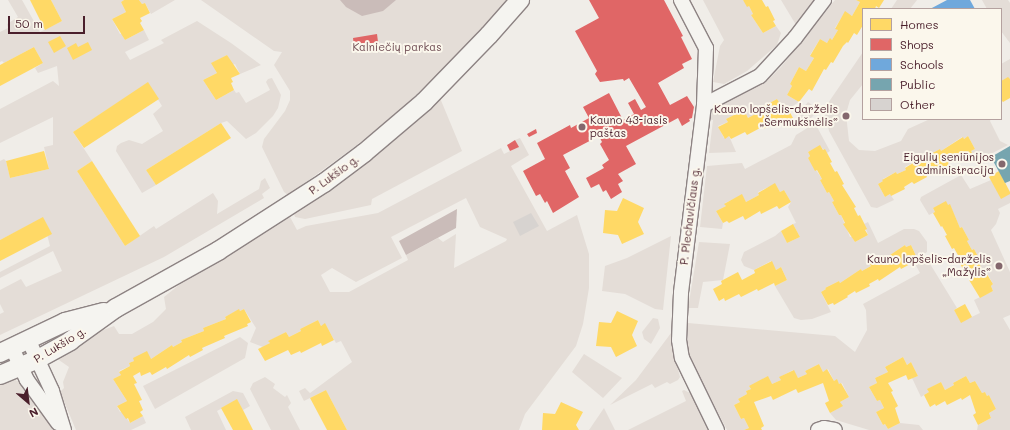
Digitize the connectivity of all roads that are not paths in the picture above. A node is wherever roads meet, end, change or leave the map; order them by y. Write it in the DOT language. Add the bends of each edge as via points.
graph roads {
  1 [pos="520,0"];
  2 [pos="681,0"];
  3 [pos="824,0"];
  4 [pos="704,105"];
  5 [pos="116,308"];
  6 [pos="28,339"];
  7 [pos="6,350"];
  8 [pos="38,359"];
  9 [pos="21,367"];
  10 [pos="0,375"];
  11 [pos="63,430"];
  12 [pos="717,430"];
  13 [pos="818,430"];
  14 [pos="835,430"];
  1 -- 5 [label="main road, P. Lukšio g." via="424,102 364,153 258,227"];
  2 -- 4 [label="street, P. Plechavičiaus g." via="706,48"];
  3 -- 4 [label="street" via="760,76"];
  4 -- 12 [label="street, P. Plechavičiaus g." via="681,293 679,340 682,358"];
  5 -- 6 [label="main road, P. Lukšio g." via="64,322"];
  5 -- 8 [label="main road, P. Lukšio g." via="70,341"];
  6 -- 7 [label="main road, P. Lukšio g."];
  6 -- 8 [label="street"];
  7 -- 9 [label="street"];
  8 -- 9 [label="main road, P. Lukšio g."];
  8 -- 11 [label="street" via="52,391"];
  9 -- 10 [label="main road, P. Lukšio g."];
  9 -- 11 [label="street" via="27,380"];
  13 -- 14 [label="street"];
}
